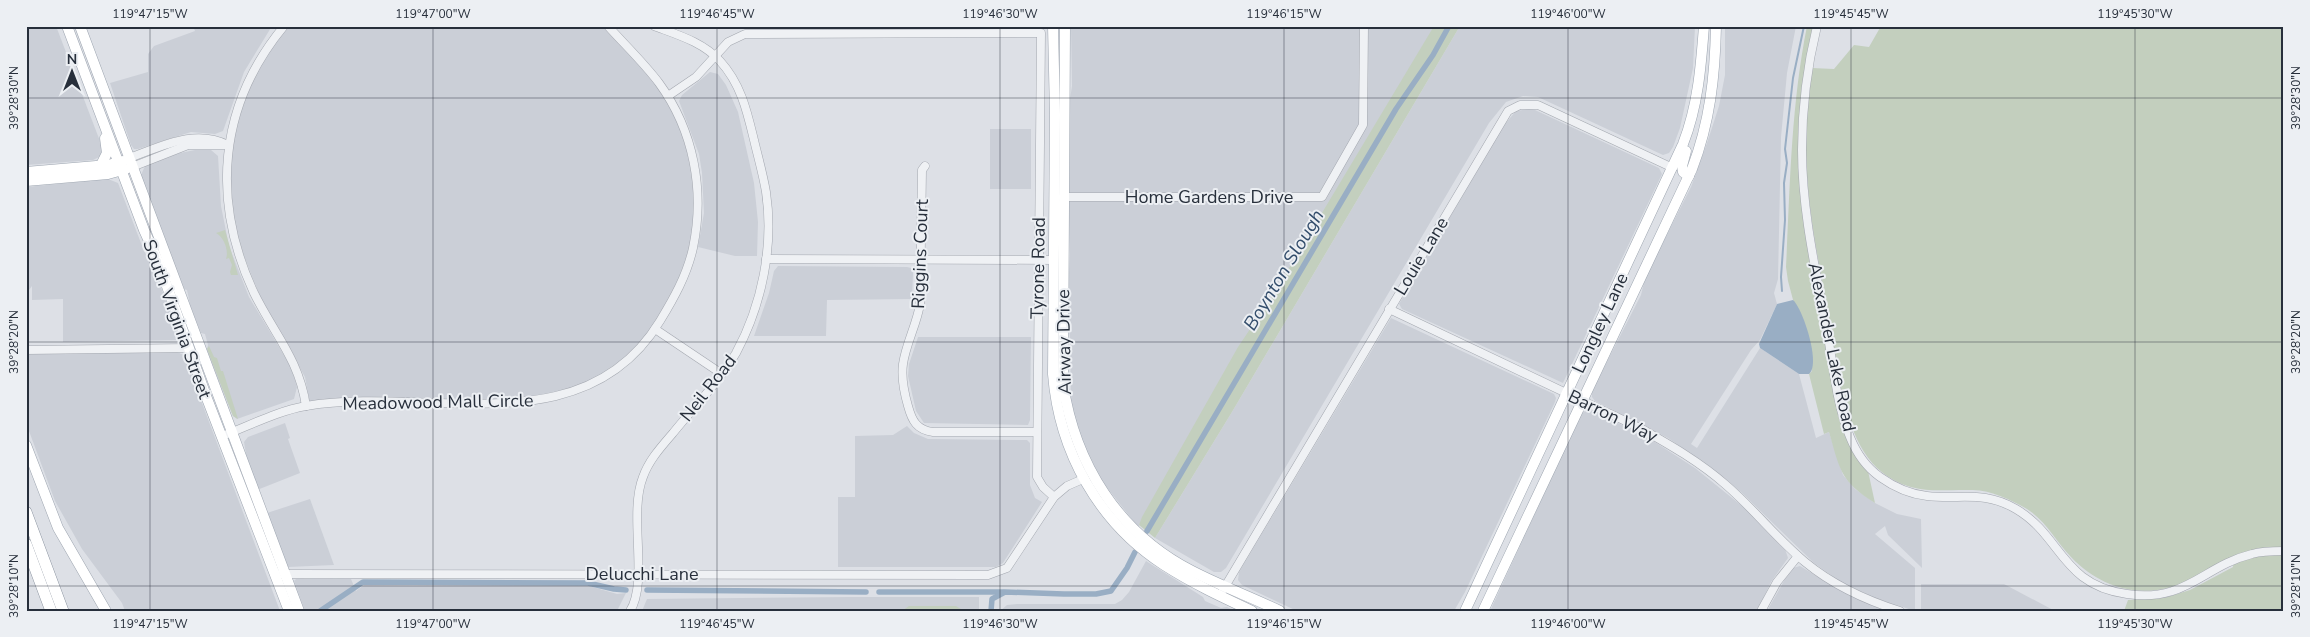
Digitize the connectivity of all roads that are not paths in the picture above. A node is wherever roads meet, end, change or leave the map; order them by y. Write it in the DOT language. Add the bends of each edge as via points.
graph roads {
  1 [pos="67,26"];
  2 [pos="80,26"];
  3 [pos="284,26"];
  4 [pos="608,26"];
  5 [pos="654,26"];
  6 [pos="1053,26"];
  7 [pos="1065,26"];
  8 [pos="1364,26"];
  9 [pos="1703,26"];
  10 [pos="1817,26"];
  11 [pos="1716,28"];
  12 [pos="716,56"];
  13 [pos="1700,80"];
  14 [pos="668,96"];
  15 [pos="101,118"];
  16 [pos="228,145"];
  17 [pos="102,165"];
  18 [pos="125,165"];
  19 [pos="925,166"];
  20 [pos="1673,168"];
  21 [pos="26,172"];
  22 [pos="1688,176"];
  23 [pos="26,181"];
  24 [pos="1064,197"];
  25 [pos="1651,256"];
  26 [pos="766,259"];
  27 [pos="921,260"];
  28 [pos="1038,260"];
  29 [pos="1054,260"];
  30 [pos="1389,309"];
  31 [pos="1063,323"];
  32 [pos="656,329"];
  33 [pos="189,348"];
  34 [pos="26,350"];
  35 [pos="722,374"];
  36 [pos="1567,393"];
  37 [pos="1582,400"];
  38 [pos="306,406"];
  39 [pos="1037,432"];
  40 [pos="227,434"];
  41 [pos="26,445"];
  42 [pos="1084,479"];
  43 [pos="1054,497"];
  44 [pos="26,512"];
  45 [pos="1122,518"];
  46 [pos="26,544"];
  47 [pos="2284,551"];
  48 [pos="1798,556"];
  49 [pos="280,574"];
  50 [pos="637,574"];
  51 [pos="1475,588"];
  52 [pos="1223,591"];
  53 [pos="51,611"];
  54 [pos="63,611"];
  55 [pos="106,611"];
  56 [pos="289,611"];
  57 [pos="299,611"];
  58 [pos="630,611"];
  59 [pos="1252,611"];
  60 [pos="1280,611"];
  61 [pos="1460,611"];
  62 [pos="1465,611"];
  63 [pos="1483,611"];
  64 [pos="1761,611"];
  65 [pos="1900,611"];
  1 -- 15 [label="main road, South Virginia Street"];
  2 -- 18 [label="main road, South Virginia Street"];
  3 -- 16 [label="street" via="251,77"];
  4 -- 14 [label="street, Meadowood Mall Circle"];
  5 -- 12 [label="street, Neil Road" via="695,42"];
  6 -- 29 [label="main road, Airway Drive"];
  7 -- 24 [label="main road, Airway Drive"];
  8 -- 24 [label="street, Home Gardens Drive" via="1363,125 1322,197"];
  9 -- 13 [label="main road, Longley Lane"];
  10 -- 47 [label="street, Alexander Lake Road" via="1803,107 1804,191 1842,409 1850,437 1867,464 1891,483 1915,494 1971,496 2018,510 2078,574 2114,592 2140,596 2170,593 2251,554"];
  11 -- 22 [label="main road, Longley Lane" via="1709,112"];
  12 -- 14 [label="street" via="696,76"];
  12 -- 26 [label="street, Neil Road" via="735,81 746,108 766,192"];
  12 -- 28 [label="street, Tyrone Road" via="728,42 744,34 1041,33"];
  13 -- 20 [label="main road, Longley Lane" via="1691,118"];
  13 -- 22 [label="main road" via="1696,119 1682,166"];
  14 -- 32 [label="street, Meadowood Mall Circle" via="683,125 693,156 698,211 688,268"];
  15 -- 17 [label="main road" via="107,154"];
  15 -- 18 [label="main road, South Virginia Street"];
  16 -- 18 [label="street" via="188,145"];
  16 -- 38 [label="street" via="226,194 237,249 254,293 297,369"];
  17 -- 18 [label="main road"];
  17 -- 21 [label="main road"];
  18 -- 23 [label="main road"];
  18 -- 33 [label="main road, South Virginia Street" via="144,230"];
  18 -- 40 [label="main road, South Virginia Street"];
  19 -- 27 [label="street, Riggins Court" via="922,170"];
  20 -- 25 [label="main road" via="1679,171 1680,177 1658,228"];
  20 -- 30 [label="street, Louie Lane" via="1538,105 1526,103 1513,107 1504,116"];
  20 -- 36 [label="main road, Longley Lane"];
  22 -- 25 [label="main road, Longley Lane"];
  24 -- 29 [label="main road" via="1058,254"];
  24 -- 31 [label="main road, Airway Drive"];
  25 -- 37 [label="main road, Longley Lane"];
  26 -- 27 [label="street"];
  26 -- 35 [label="street, Neil Road" via="754,314"];
  27 -- 28 [label="street"];
  27 -- 39 [label="street, Riggins Court" via="919,313 902,373 904,392 914,422 933,432"];
  28 -- 29 [label="street"];
  28 -- 39 [label="street, Tyrone Road"];
  29 -- 31 [label="main road" via="1059,268 1059,304"];
  29 -- 42 [label="main road, Airway Drive" via="1054,386 1067,443"];
  30 -- 36 [label="street, Barron Way"];
  30 -- 52 [label="street, Louie Lane"];
  31 -- 45 [label="main road, Airway Drive" via="1063,384 1072,428 1089,470"];
  32 -- 35 [label="street"];
  32 -- 38 [label="street, Meadowood Mall Circle" via="620,368 550,399 522,403 361,402"];
  33 -- 34 [label="street"];
  33 -- 40 [label="main road, South Virginia Street"];
  35 -- 50 [label="street, Neil Road" via="658,451 642,479 637,506"];
  36 -- 37 [label="street, Barron Way"];
  36 -- 51 [label="main road, Longley Lane"];
  37 -- 48 [label="street, Barron Way" via="1654,436 1708,471 1747,504"];
  37 -- 63 [label="main road, Longley Lane"];
  38 -- 40 [label="street, Meadowood Mall Circle"];
  39 -- 43 [label="street, Tyrone Road" via="1037,477"];
  40 -- 49 [label="main road, South Virginia Street"];
  41 -- 55 [label="main road" via="58,528"];
  42 -- 43 [label="street" via="1067,486"];
  42 -- 45 [label="main road" via="1091,482 1109,508"];
  42 -- 52 [label="main road, Airway Drive" via="1108,515 1142,549 1180,575"];
  43 -- 50 [label="street, Delucchi Lane" via="1006,568 988,574"];
  44 -- 54 [label="highway"];
  45 -- 52 [label="main road, Airway Drive" via="1146,541"];
  46 -- 53 [label="highway"];
  48 -- 64 [label="street" via="1777,582"];
  48 -- 65 [label="street, Barron Way" via="1846,590"];
  49 -- 50 [label="street, Delucchi Lane"];
  49 -- 56 [label="main road, South Virginia Street"];
  49 -- 57 [label="main road, South Virginia Street"];
  50 -- 58 [label="street, Neil Road" via="636,594"];
  51 -- 61 [label="main road"];
  51 -- 62 [label="main road, Longley Lane"];
  52 -- 59 [label="main road, Airway Drive"];
  52 -- 60 [label="main road, Airway Drive"];
}
